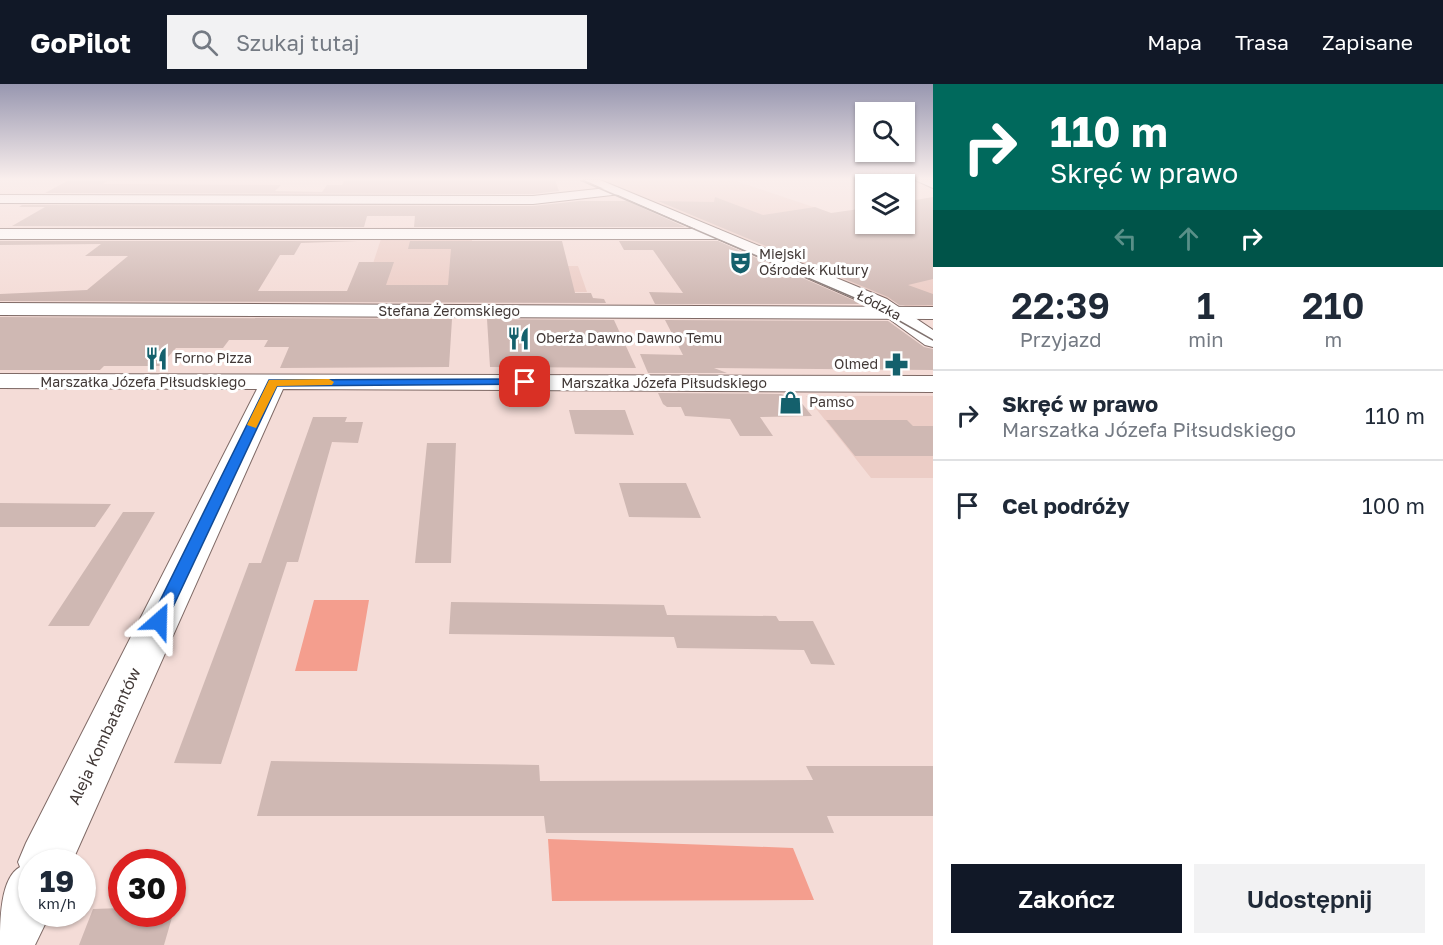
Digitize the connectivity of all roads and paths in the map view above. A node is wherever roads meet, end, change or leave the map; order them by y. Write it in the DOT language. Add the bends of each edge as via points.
graph roads {
  1 [pos="686,220"];
  2 [pos="0,234"];
  3 [pos="718,234"];
  4 [pos="897,314"];
  5 [pos="933,314"];
  6 [pos="4,319"];
  7 [pos="933,340"];
  8 [pos="0,381"];
  9 [pos="273,383"];
  10 [pos="933,384"];
  11 [pos="51,849"];
  12 [pos="18,919"];
  13 [pos="5,945"];
  1 -- 3 [label="street, Łódzka"];
  2 -- 3 [label="street"];
  3 -- 4 [label="street, Łódzka" via="851,290"];
  4 -- 5 [label="street, Stefana Żeromskiego"];
  4 -- 6 [label="street, Stefana Żeromskiego" via="33,309"];
  4 -- 7 [label="street, Łódzka"];
  8 -- 9 [label="street, Marszałka Józefa Piłsudskiego"];
  9 -- 10 [label="street, Marszałka Józefa Piłsudskiego"];
  9 -- 11 [label="street, Aleja Kombatantów"];
  12 -- 13 [label="street"];
}
